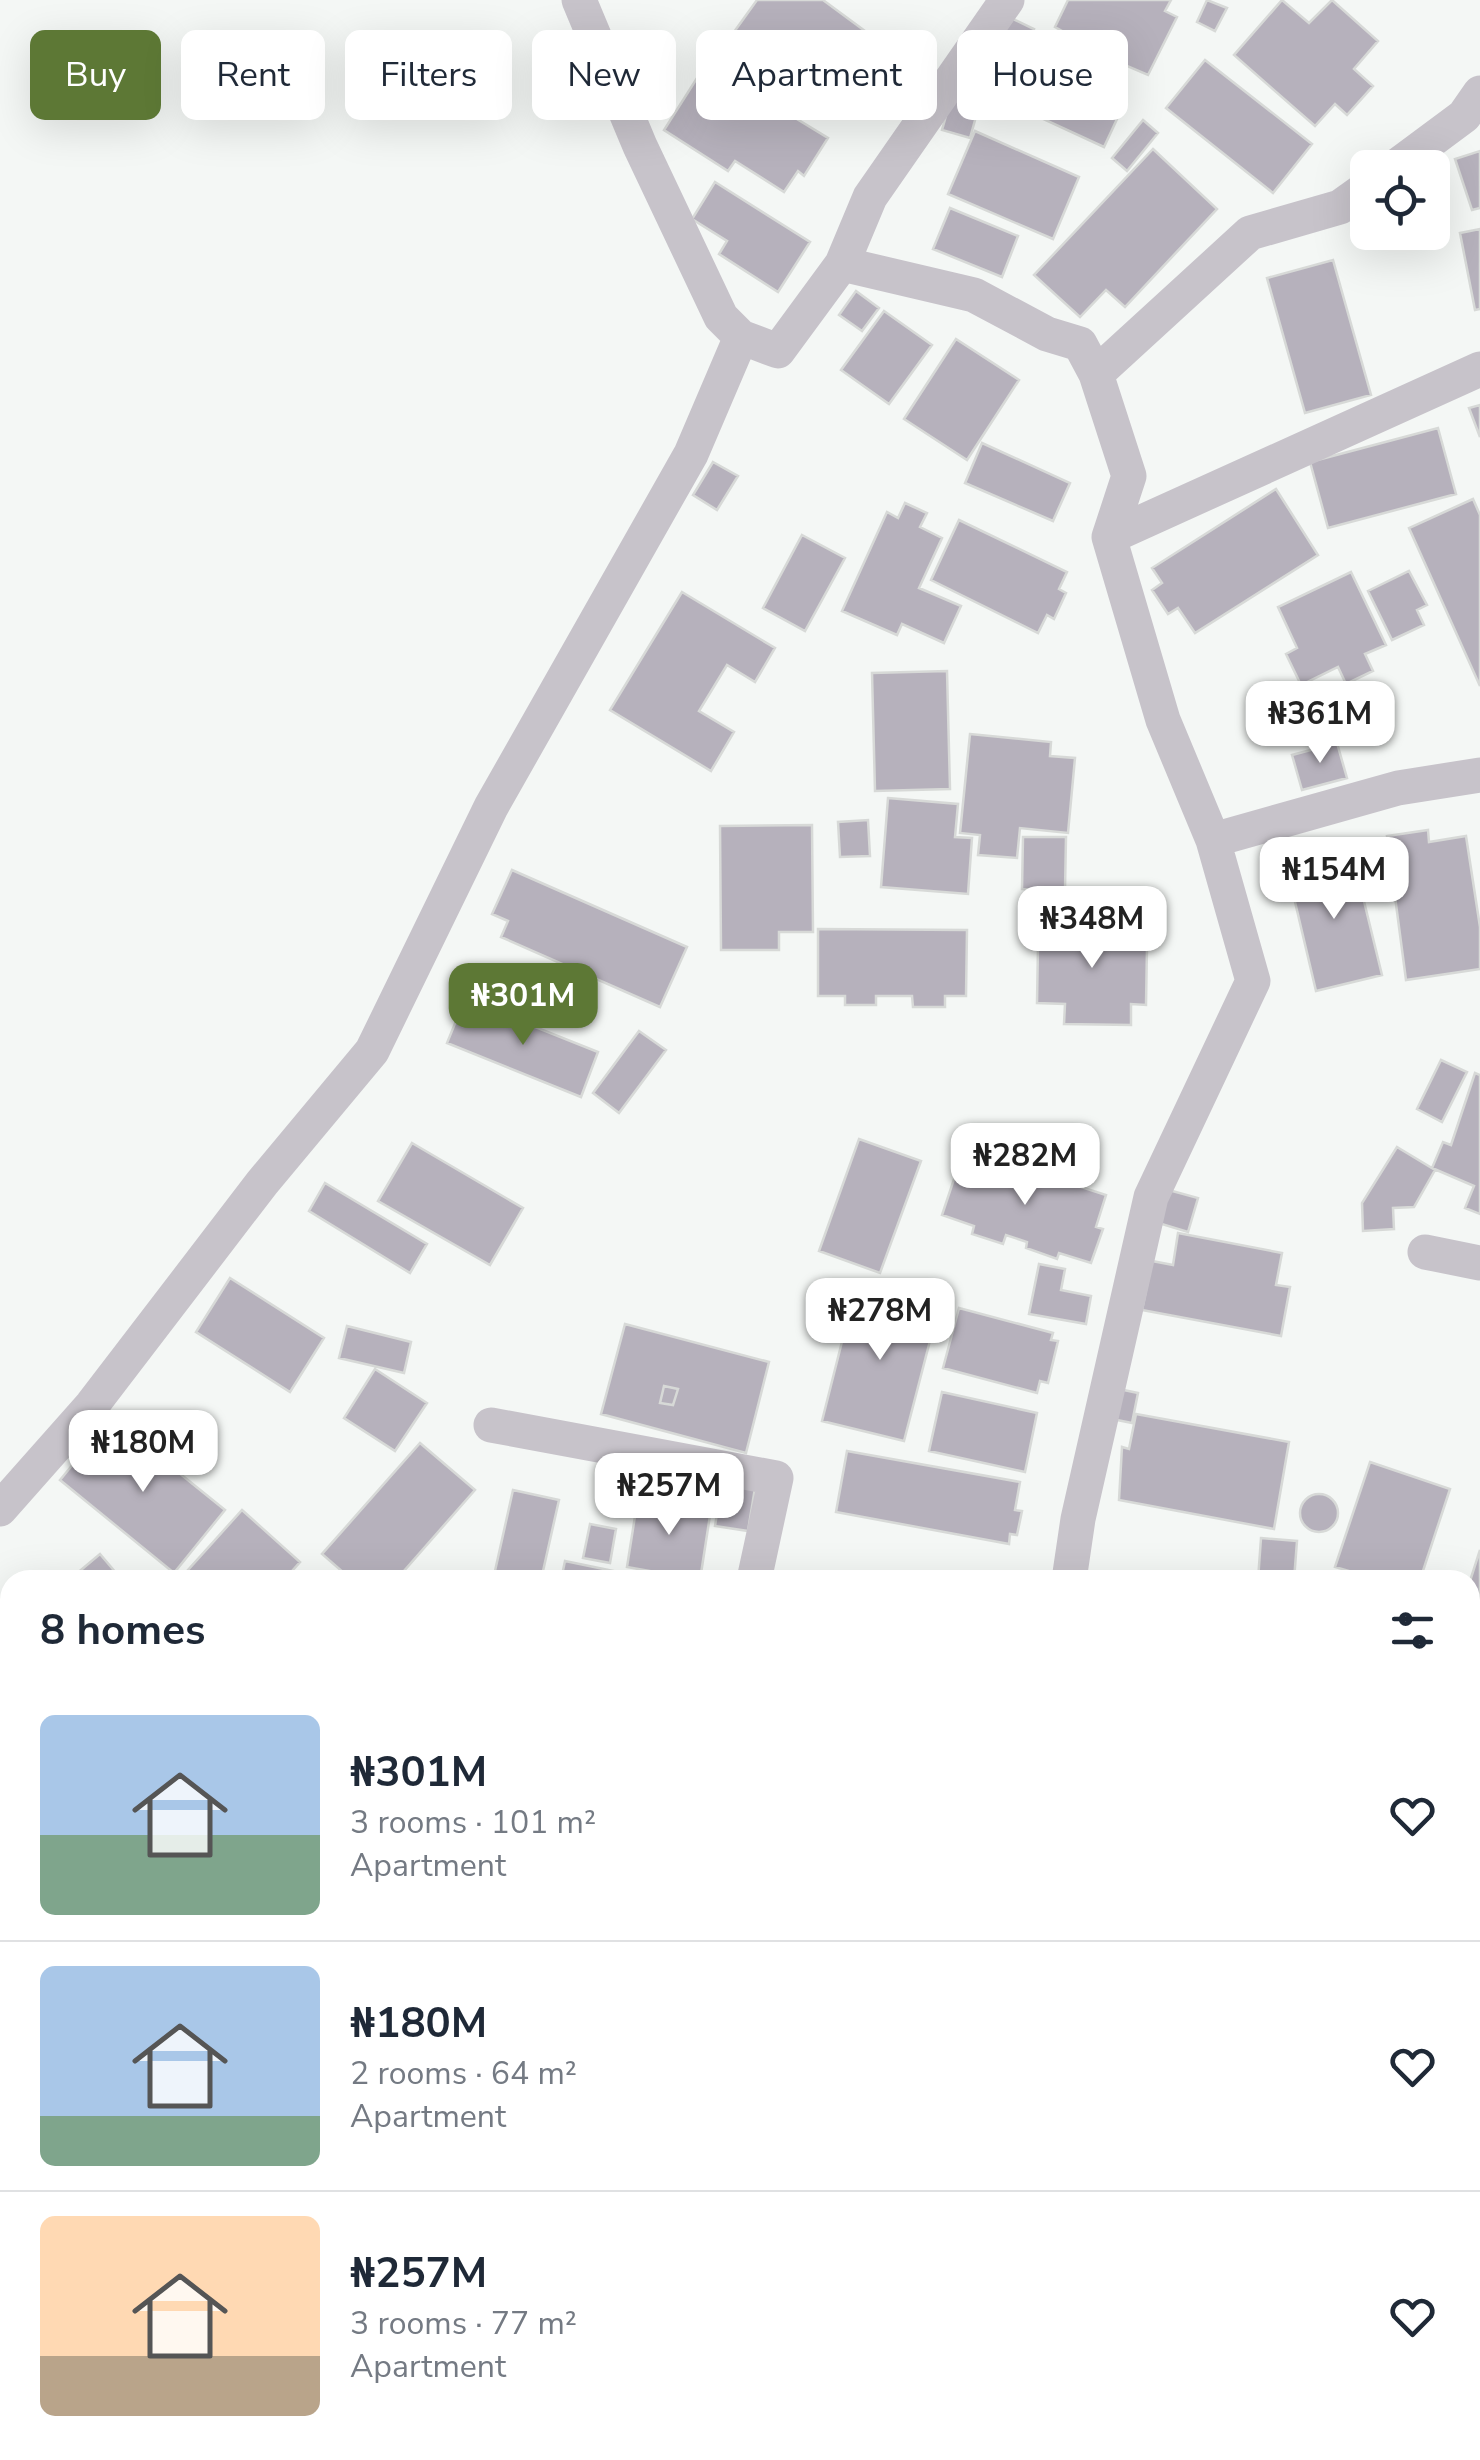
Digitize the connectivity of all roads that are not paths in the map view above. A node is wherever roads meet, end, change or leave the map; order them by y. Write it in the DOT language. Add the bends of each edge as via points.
graph roads {
  1 [pos="1007,0"];
  2 [pos="596,8"];
  3 [pos="1480,93"];
  4 [pos="1418,150"];
  5 [pos="1350,200"];
  6 [pos="842,264"];
  7 [pos="740,337"];
  8 [pos="1480,369"];
  9 [pos="1096,374"];
  10 [pos="1109,537"];
  11 [pos="1480,775"];
  12 [pos="1213,840"];
  13 [pos="1424,1252"];
  14 [pos="1480,1264"];
  15 [pos="491,1425"];
  16 [pos="0,1509"];
  17 [pos="756,1570"];
  18 [pos="1070,1570"];
  1 -- 6 [label="street" via="870,197"];
  2 -- 7 [label="street" via="640,146 721,317"];
  3 -- 4 [label="street" via="1464,116"];
  5 -- 9 [label="street" via="1250,233"];
  6 -- 7 [label="street" via="778,351"];
  6 -- 9 [label="street" via="974,295 1080,344"];
  7 -- 16 [label="street" via="691,454 491,807 372,1051 262,1182 92,1406"];
  8 -- 10 [label="street"];
  9 -- 10 [label="street" via="1129,476"];
  10 -- 12 [label="street" via="1164,720"];
  11 -- 12 [label="street" via="1398,788"];
  12 -- 18 [label="street" via="1252,981 1151,1197"];
  13 -- 14 [label="street"];
  15 -- 17 [label="street" via="776,1478"];
}
